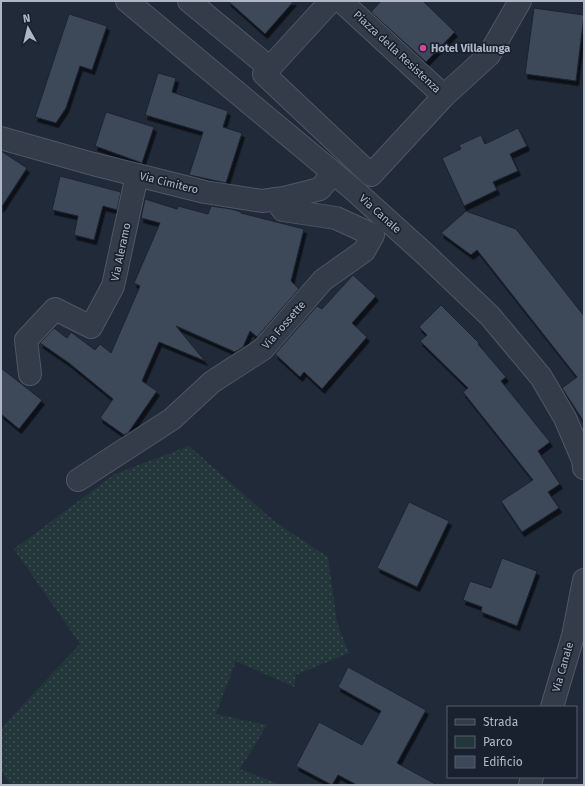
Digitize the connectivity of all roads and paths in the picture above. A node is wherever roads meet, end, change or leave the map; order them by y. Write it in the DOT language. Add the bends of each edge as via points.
graph roads {
  1 [pos="128,1"];
  2 [pos="190,1"];
  3 [pos="520,1"];
  4 [pos="343,2"];
  5 [pos="270,68"];
  6 [pos="283,92"];
  7 [pos="444,96"];
  8 [pos="263,114"];
  9 [pos="1,138"];
  10 [pos="333,173"];
  11 [pos="137,175"];
  12 [pos="371,175"];
  13 [pos="354,190"];
  14 [pos="276,200"];
  15 [pos="30,374"];
  16 [pos="584,468"];
  17 [pos="78,480"];
  18 [pos="584,580"];
  19 [pos="552,706"];
  1 -- 8 [label="street, Via Canale"];
  2 -- 5 [label="street"];
  3 -- 7 [label="street" via="489,55"];
  4 -- 5 [label="street, Piazza della Resistenza"];
  4 -- 7 [label="street, Piazza della Resistenza"];
  5 -- 6 [label="street" via="264,74"];
  6 -- 8 [label="street"];
  6 -- 12 [label="street"];
  7 -- 12 [label="street, Piazza della Resistenza"];
  8 -- 10 [label="street, Via Canale"];
  9 -- 11 [label="street, Via Cimitero"];
  10 -- 13 [label="street, Via Canale"];
  10 -- 14 [label="street, Via Cimitero" via="320,189"];
  11 -- 14 [label="street, Via Cimitero" via="205,192 262,201"];
  11 -- 15 [label="street, Via Aleramo" via="113,286 91,327 55,309 26,340"];
  12 -- 13 [label="street, Piazza della Resistenza"];
  13 -- 16 [label="street, Via Canale" via="490,316 531,365 566,418"];
  14 -- 17 [label="street, Via Fossette" via="283,210 336,218 373,235 364,251 323,280 263,349 212,382 172,419"];
  18 -- 19 [label="street, Via Canale" via="573,636"];
}
